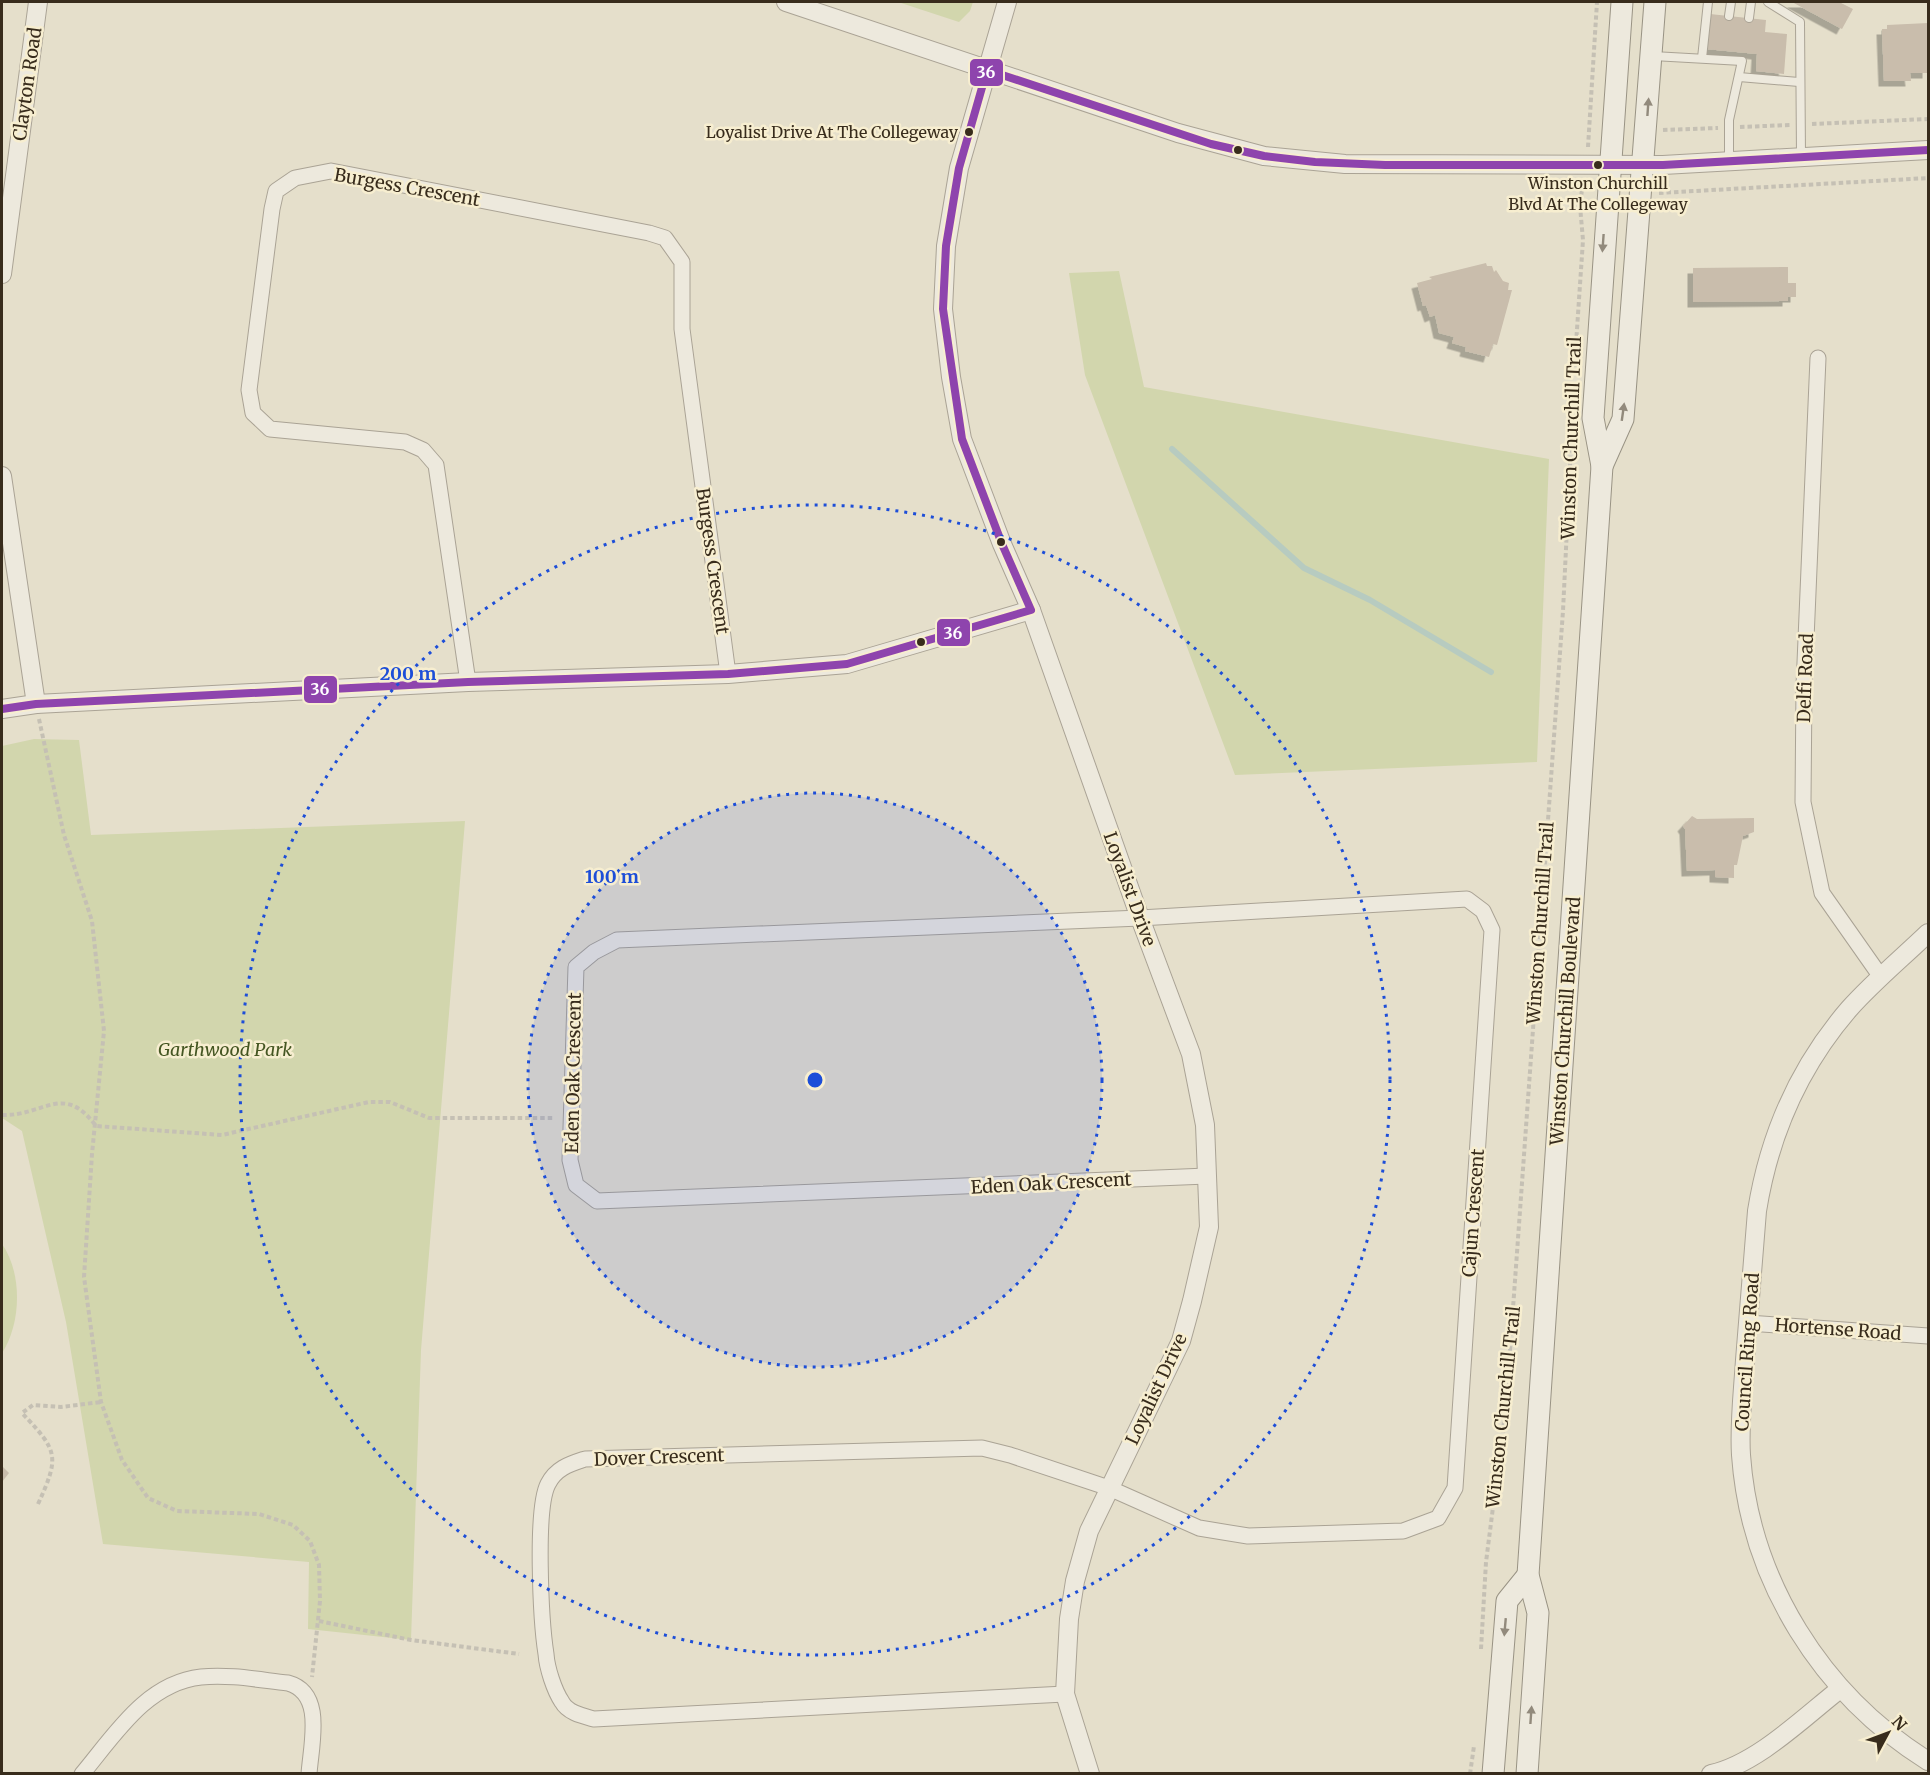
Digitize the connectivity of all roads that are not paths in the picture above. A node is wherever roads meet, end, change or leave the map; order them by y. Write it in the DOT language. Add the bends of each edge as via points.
graph roads {
  1 [pos="38,2"];
  2 [pos="786,2"];
  3 [pos="1007,2"];
  4 [pos="1622,2"];
  5 [pos="1655,2"];
  6 [pos="1708,2"];
  7 [pos="1731,2"];
  8 [pos="1751,2"];
  9 [pos="1768,2"];
  10 [pos="1728,16"];
  11 [pos="1749,18"];
  12 [pos="1651,56"];
  13 [pos="1701,58"];
  14 [pos="987,70"];
  15 [pos="1739,77"];
  16 [pos="1799,82"];
  17 [pos="1929,150"];
  18 [pos="1801,158"];
  19 [pos="1729,162"];
  20 [pos="1609,164"];
  21 [pos="1644,165"];
  22 [pos="2,274"];
  23 [pos="1818,358"];
  24 [pos="1602,466"];
  25 [pos="2,476"];
  26 [pos="1031,610"];
  27 [pos="728,674"];
  28 [pos="468,682"];
  29 [pos="36,705"];
  30 [pos="2,709"];
  31 [pos="1140,918"];
  32 [pos="1929,933"];
  33 [pos="1881,977"];
  34 [pos="1207,1176"];
  35 [pos="1748,1323"];
  36 [pos="1929,1336"];
  37 [pos="1109,1488"];
  38 [pos="1528,1575"];
  39 [pos="1840,1689"];
  40 [pos="1065,1694"];
  41 [pos="1929,1761"];
  42 [pos="82,1773"];
  43 [pos="309,1773"];
  44 [pos="1090,1773"];
  45 [pos="1493,1773"];
  46 [pos="1527,1773"];
  47 [pos="1711,1773"];
  1 -- 22 [label="street, Clayton Road"];
  2 -- 14 [label="street"];
  3 -- 14 [label="street, Loyalist Drive"];
  4 -- 20 [label="main road, Winston Churchill Boulevard"];
  5 -- 12 [label="main road, Winston Churchill Boulevard"];
  6 -- 13 [label="lane"];
  7 -- 10 [label="lane"];
  8 -- 11 [label="lane"];
  9 -- 16 [label="lane" via="1800,22"];
  12 -- 13 [label="lane"];
  21 -- 12 [label="main road, Winston Churchill Boulevard, one-way"];
  13 -- 15 [label="lane" via="1742,57"];
  14 -- 20 [label="street" via="1211,144 1264,156 1345,164"];
  14 -- 26 [label="street, Loyalist Drive" via="959,168 946,246 943,309 962,439"];
  15 -- 16 [label="lane"];
  15 -- 19 [label="lane" via="1729,120"];
  16 -- 18 [label="lane"];
  17 -- 18 [label="street"];
  18 -- 19 [label="street"];
  19 -- 21 [label="street"];
  20 -- 21 [label="street"];
  20 -- 24 [label="main road, Winston Churchill Boulevard, one-way" via="1593,418"];
  24 -- 21 [label="main road, Winston Churchill Boulevard, one-way" via="1623,419"];
  23 -- 33 [label="street, Delfi Road" via="1803,802 1822,894"];
  24 -- 38 [label="main road, Winston Churchill Boulevard"];
  25 -- 29 [label="street"];
  26 -- 27 [label="street" via="847,664"];
  26 -- 31 [label="street, Loyalist Drive"];
  27 -- 28 [label="street"];
  27 -- 28 [label="street, Burgess Crescent" via="682,329 682,262 666,238 331,171 295,178 276,190 272,209 249,390 253,413 270,429 405,442 423,450 436,465"];
  28 -- 29 [label="street"];
  29 -- 30 [label="street"];
  31 -- 34 [label="street, Loyalist Drive" via="1191,1054 1205,1125"];
  31 -- 34 [label="street, Eden Oak Crescent" via="617,940 576,967 570,1160 576,1185 597,1201"];
  31 -- 37 [label="street, Cajun Crescent" via="1467,899 1483,911 1492,930 1455,1488 1438,1518 1403,1531 1248,1536 1199,1528"];
  32 -- 33 [label="street, Council Ring Road"];
  33 -- 35 [label="street, Council Ring Road" via="1816,1053 1778,1128 1756,1211"];
  34 -- 37 [label="street, Loyalist Drive" via="1209,1227 1181,1341"];
  35 -- 36 [label="street, Hortense Road"];
  35 -- 39 [label="street, Council Ring Road" via="1741,1455 1753,1528 1787,1613"];
  37 -- 40 [label="street, Loyalist Drive" via="1089,1531 1075,1581"];
  37 -- 40 [label="street, Dover Crescent" via="982,1448 585,1459 564,1466 549,1482 543,1498 540,1580 546,1656 562,1704 577,1715 594,1719"];
  38 -- 45 [label="main road, one-way" via="1507,1601"];
  46 -- 38 [label="main road, Winston Churchill Boulevard, one-way" via="1538,1613"];
  39 -- 41 [label="street, Council Ring Road" via="1872,1720"];
  39 -- 47 [label="street" via="1762,1749 1731,1768"];
  40 -- 44 [label="street, Loyalist Drive"];
  42 -- 43 [label="street" via="149,1698 200,1677 288,1683 307,1692 313,1716"];
}
